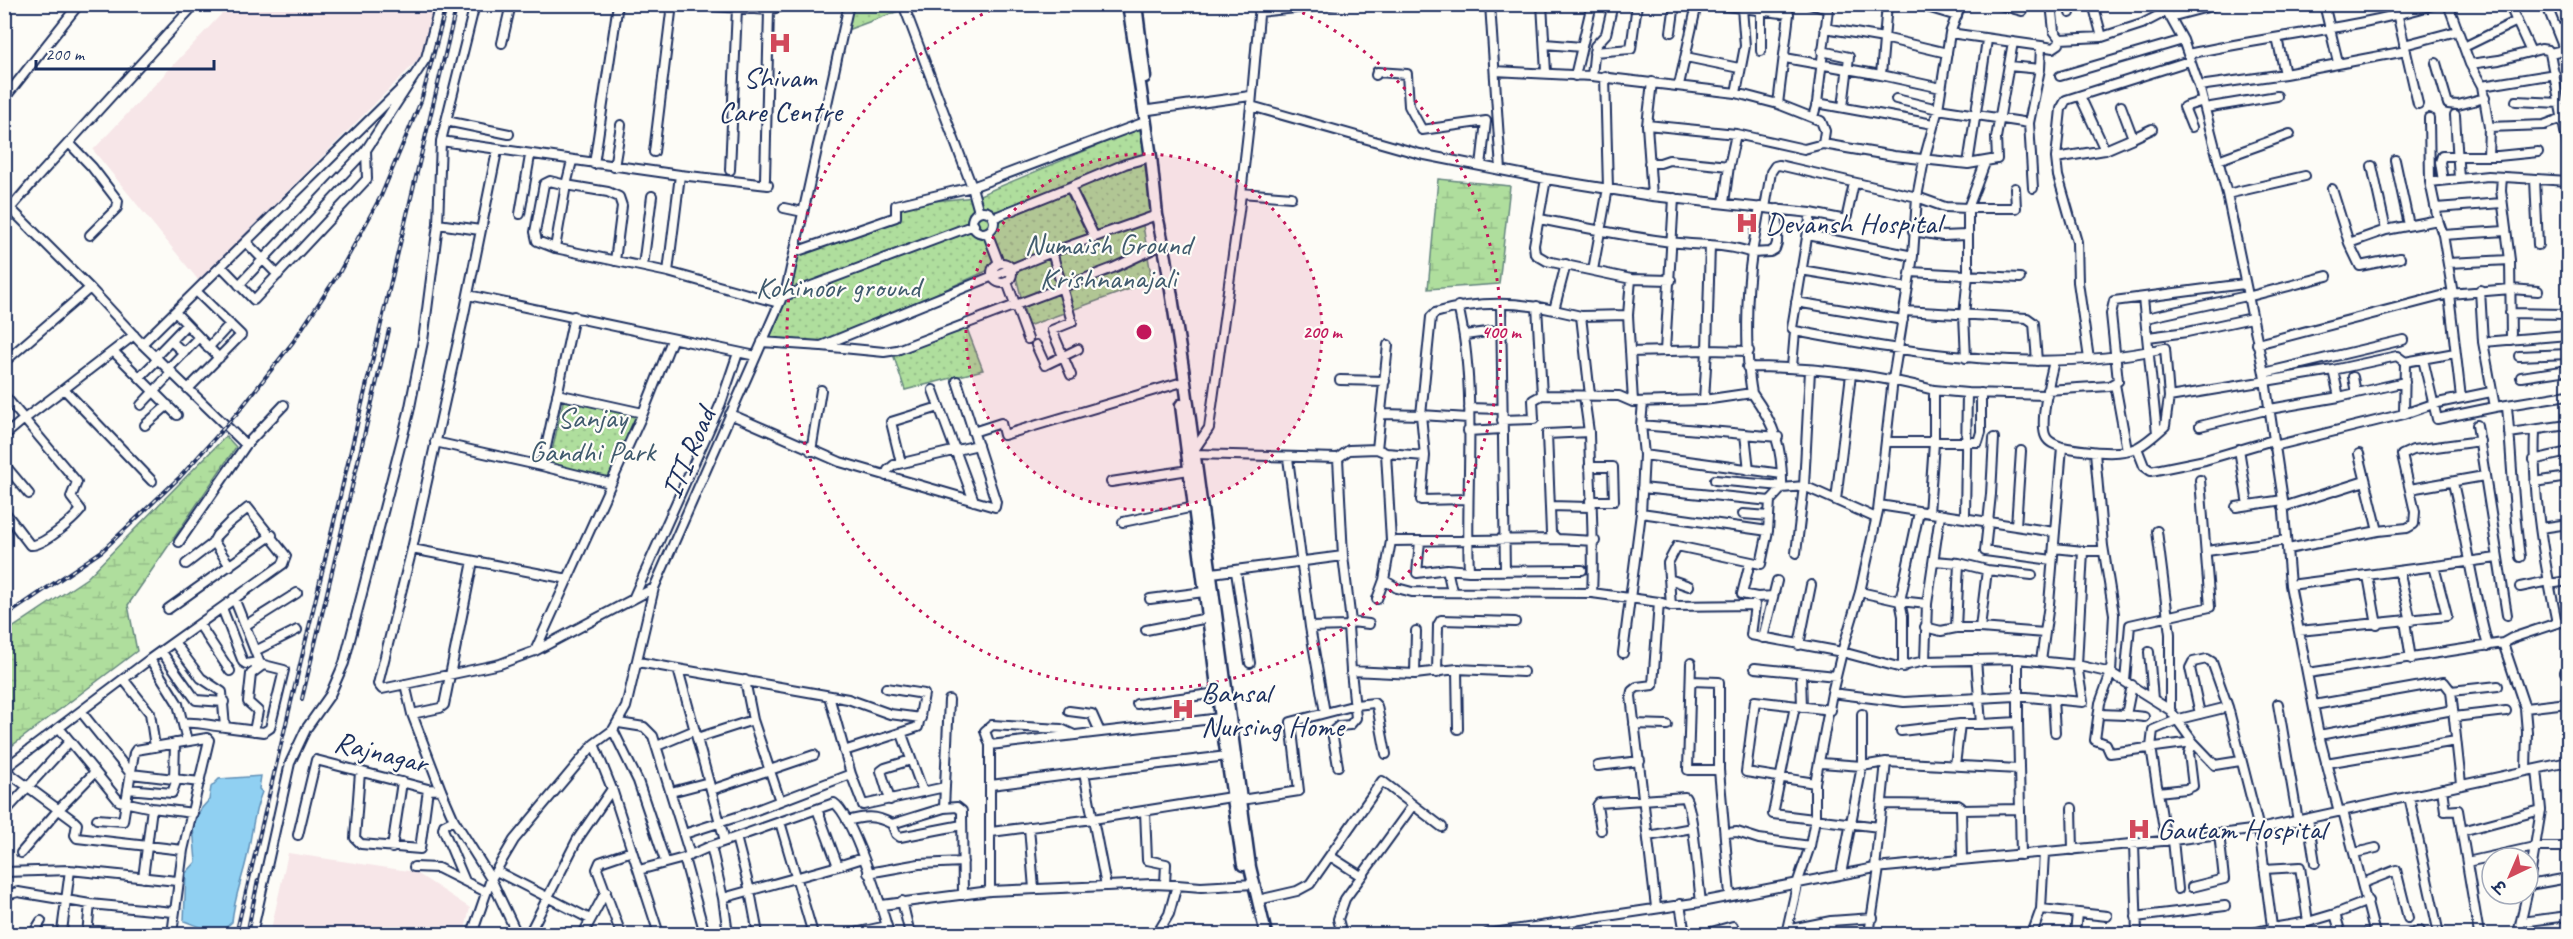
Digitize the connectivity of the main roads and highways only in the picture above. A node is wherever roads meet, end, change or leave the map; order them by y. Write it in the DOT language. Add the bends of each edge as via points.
graph roads {
  1 [pos="1128,4"];
  2 [pos="1136,4"];
  3 [pos="1145,122"];
  4 [pos="1162,245"];
  5 [pos="1236,798"];
  6 [pos="1251,884"];
  7 [pos="1259,934"];
  8 [pos="1266,934"];
  1 -- 3 [label="main road"];
  2 -- 3 [label="main road" via="1149,110"];
  3 -- 4 [label="main road"];
  4 -- 5 [label="main road" via="1212,573"];
  4 -- 5 [label="main road" via="1160,256 1204,592"];
  5 -- 6 [label="main road"];
  6 -- 7 [label="main road"];
  6 -- 8 [label="main road"];
}
